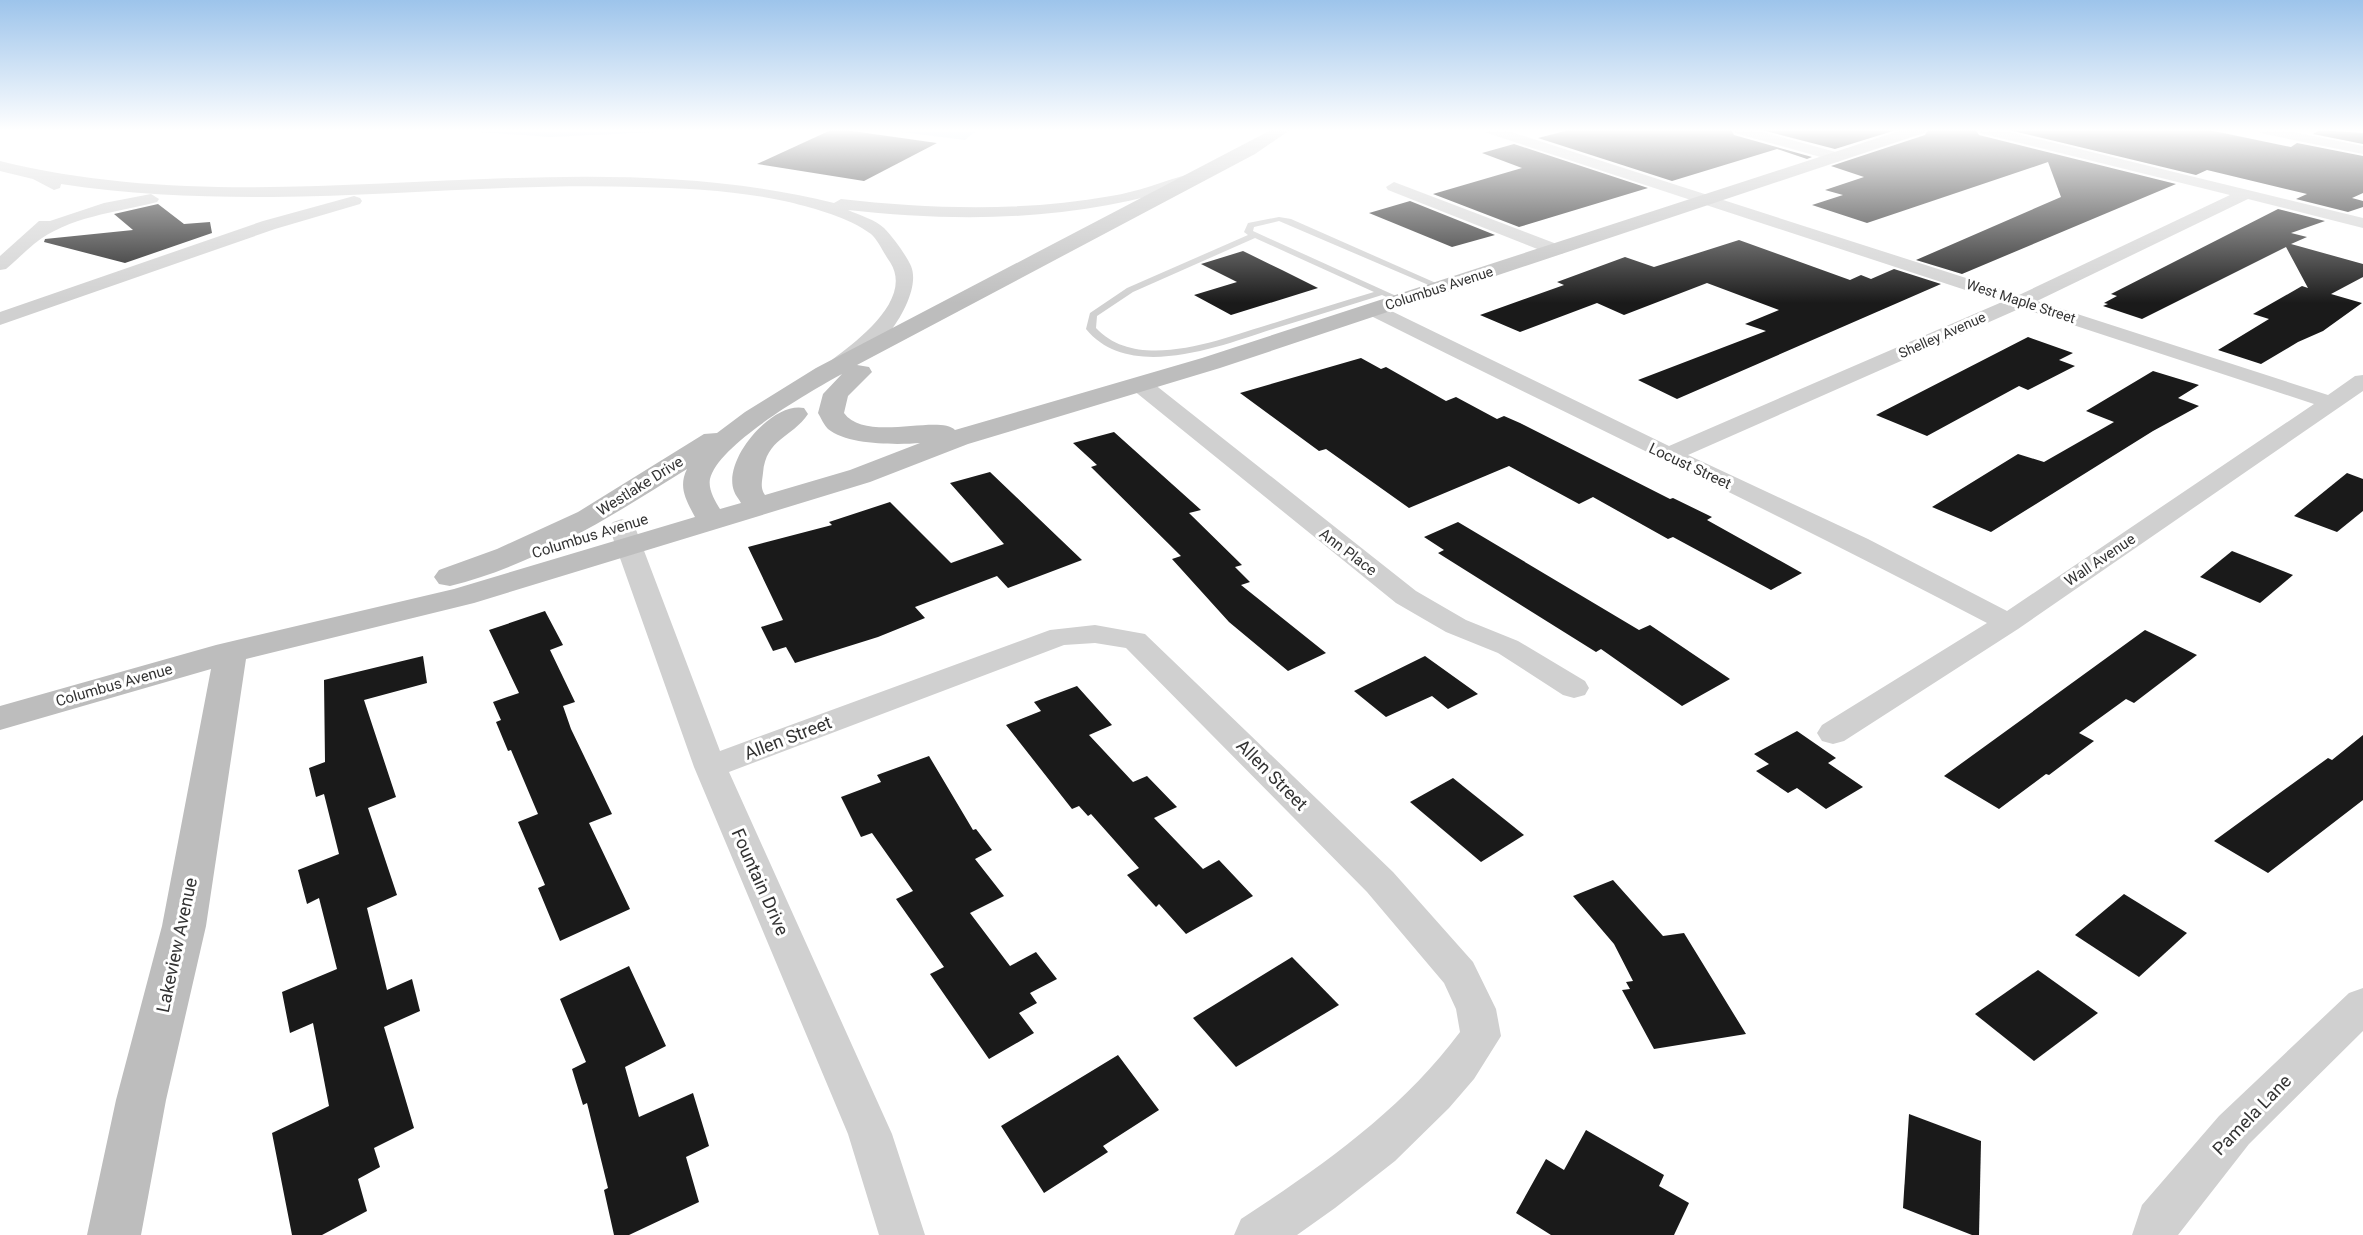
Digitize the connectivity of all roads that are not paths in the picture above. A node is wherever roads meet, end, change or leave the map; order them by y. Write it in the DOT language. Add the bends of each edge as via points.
graph roads {
  1 [pos="54,188"];
  2 [pos="141,188"];
  3 [pos="370,188"];
  4 [pos="421,188"];
  5 [pos="730,188"];
  6 [pos="1162,188"];
  7 [pos="1177,188"];
  8 [pos="1396,188"];
  9 [pos="1671,188"];
  10 [pos="1746,188"];
  11 [pos="2220,188"];
  12 [pos="211,192"];
  13 [pos="768,193"];
  14 [pos="2246,194"];
  15 [pos="1709,200"];
  16 [pos="2363,223"];
  17 [pos="1255,235"];
  18 [pos="31,238"];
  19 [pos="1556,250"];
  20 [pos="0,265"];
  21 [pos="1441,287"];
  22 [pos="1385,301"];
  23 [pos="2021,301"];
  24 [pos="0,320"];
  25 [pos="848,369"];
  26 [pos="2363,381"];
  27 [pos="1141,385"];
  28 [pos="790,394"];
  29 [pos="2332,403"];
  30 [pos="1007,424"];
  31 [pos="1668,455"];
  32 [pos="753,498"];
  33 [pos="707,512"];
  34 [pos="625,536"];
  35 [pos="450,577"];
  36 [pos="2008,623"];
  37 [pos="228,653"];
  38 [pos="1574,688"];
  39 [pos="0,717"];
  40 [pos="1833,733"];
  41 [pos="710,767"];
  42 [pos="2363,1005"];
  43 [pos="114,1235"];
  44 [pos="902,1235"];
  45 [pos="1257,1235"];
  46 [pos="2155,1235"];
  1 -- 18 [label="street" via="60,201 56,211"];
  2 -- 12 [label="street"];
  3 -- 12 [label="street"];
  4 -- 24 [label="street" via="365,198 280,222"];
  5 -- 13 [label="street"];
  6 -- 13 [label="street" via="1045,208 901,209"];
  7 -- 25 [label="street" via="909,329"];
  8 -- 19 [label="street"];
  9 -- 15 [label="street, West Maple Street"];
  10 -- 15 [label="street, Columbus Avenue"];
  11 -- 14 [label="street"];
  12 -- 18 [label="street" via="110,207 61,222"];
  13 -- 25 [label="street" via="861,221 883,235 902,264 902,298"];
  14 -- 16 [label="street"];
  14 -- 23 [label="street, Shelley Avenue"];
  15 -- 19 [label="street, Columbus Avenue"];
  15 -- 23 [label="street, West Maple Street"];
  17 -- 21 [label="lane" via="1248,232 1251,225 1288,221"];
  17 -- 22 [label="lane"];
  17 -- 22 [label="lane" via="1130,290 1093,315 1091,329 1105,343 1132,350 1192,351"];
  18 -- 20 [label="street"];
  19 -- 21 [label="street, Columbus Avenue"];
  21 -- 22 [label="street, Columbus Avenue"];
  22 -- 27 [label="street, Columbus Avenue"];
  22 -- 31 [label="street, Locust Street"];
  23 -- 29 [label="street, West Maple Street"];
  23 -- 31 [label="street, Shelley Avenue"];
  25 -- 28 [label="street"];
  25 -- 30 [label="street" via="831,409 834,419 845,428 906,437"];
  25 -- 32 [label="street" via="756,448 750,462"];
  26 -- 29 [label="street, Wall Avenue"];
  27 -- 30 [label="street, Columbus Avenue"];
  27 -- 38 [label="street, Ann Place" via="1406,597 1456,626 1508,647"];
  28 -- 33 [label="street" via="715,448 702,463 696,477"];
  28 -- 35 [label="street, Westlake Drive" via="588,518 508,556"];
  29 -- 36 [label="street, Wall Avenue"];
  30 -- 32 [label="street, Columbus Avenue" via="958,438 860,476"];
  31 -- 36 [label="street, Locust Street" via="1859,545"];
  32 -- 33 [label="street, Columbus Avenue"];
  33 -- 34 [label="street, Columbus Avenue"];
  34 -- 35 [label="street, Columbus Avenue"];
  34 -- 37 [label="street, Columbus Avenue" via="463,596"];
  34 -- 41 [label="street, Fountain Drive"];
  35 -- 37 [label="street, Columbus Avenue"];
  36 -- 40 [label="street, Wall Avenue"];
  37 -- 39 [label="street, Columbus Avenue"];
  37 -- 43 [label="street, Lakeview Avenue" via="184,926 141,1100"];
  41 -- 44 [label="street, Fountain Drive" via="870,1134"];
  41 -- 45 [label="street, Allen Street" via="1060,636 1095,634 1135,640 1380,882 1459,973 1476,1010 1481,1036 1408,1121 1328,1189"];
  42 -- 46 [label="street, Pamela Lane" via="2234,1130 2158,1221"];
}
